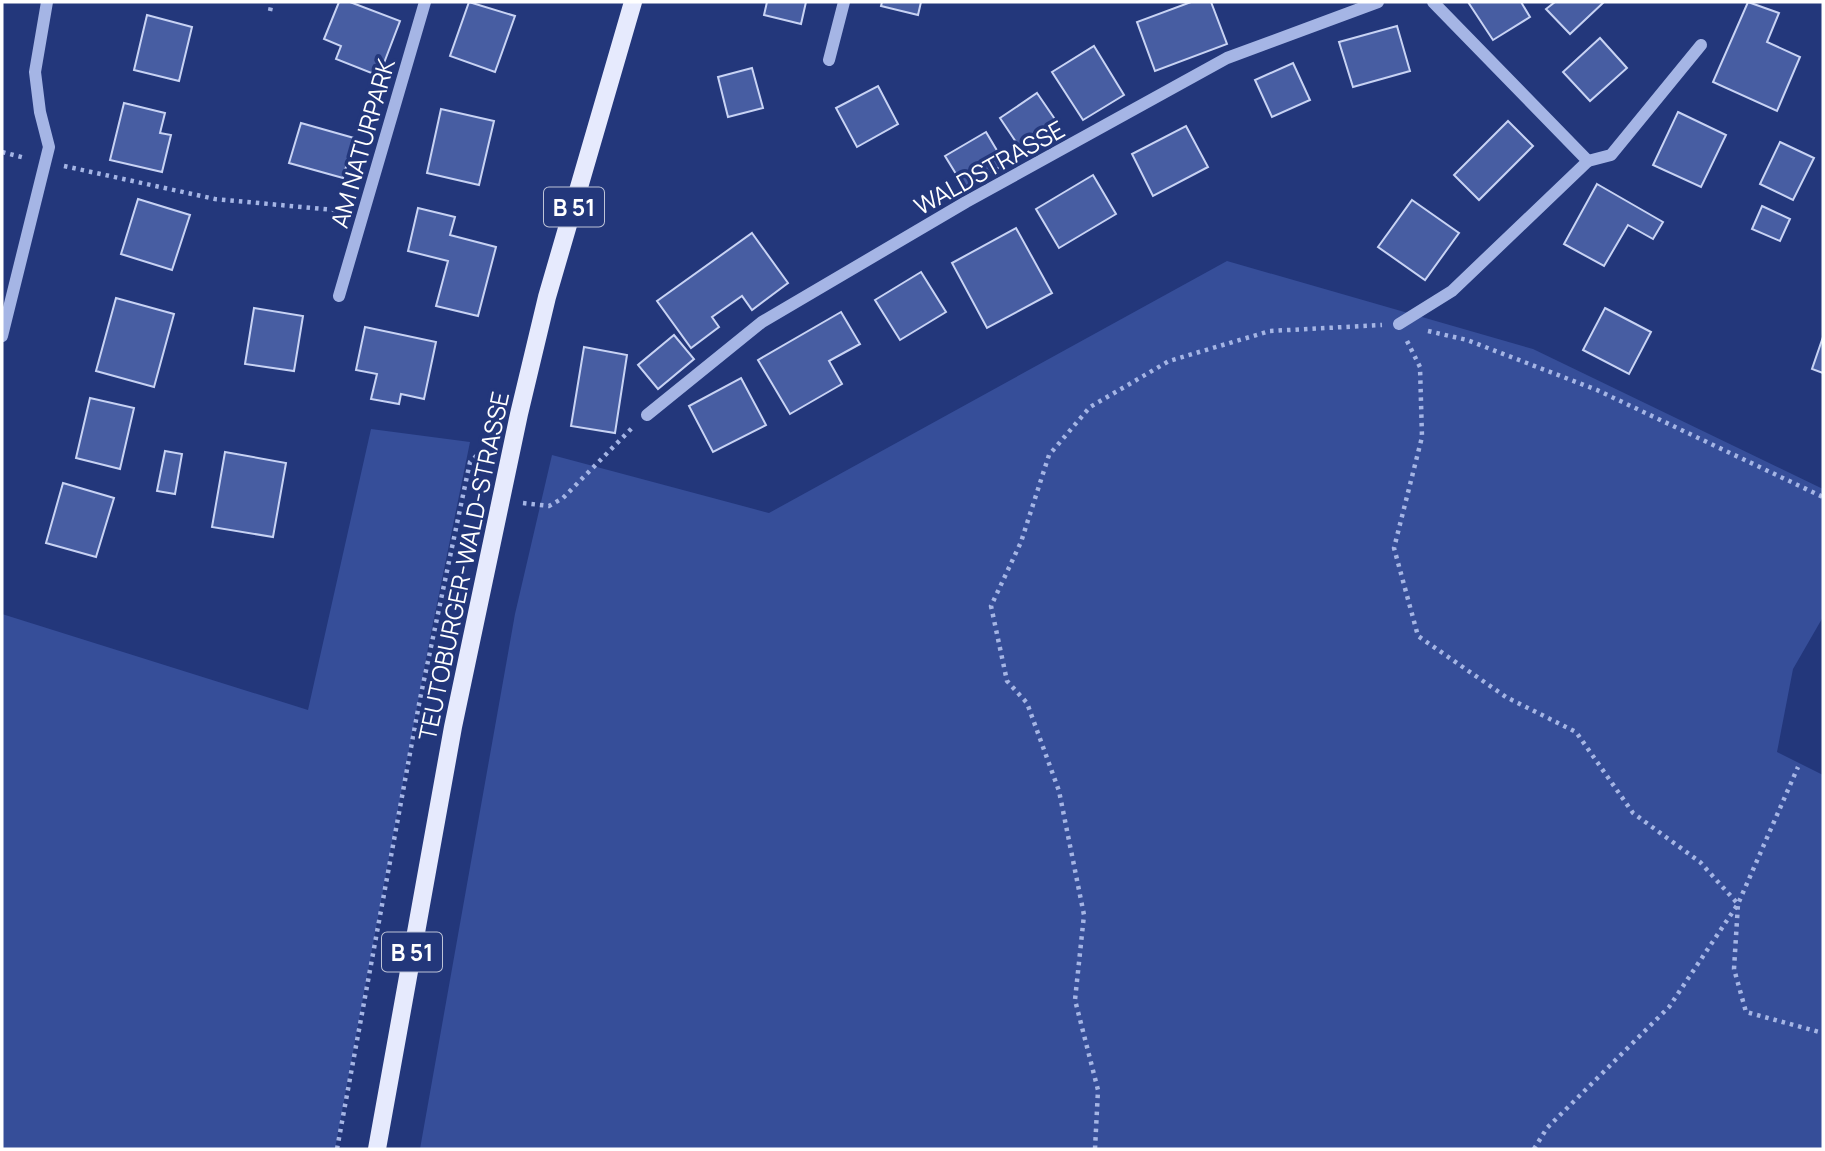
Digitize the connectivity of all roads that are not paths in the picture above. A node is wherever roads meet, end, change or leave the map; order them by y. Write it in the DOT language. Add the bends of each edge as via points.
graph roads {
  1 [pos="47,2"];
  2 [pos="425,2"];
  3 [pos="634,2"];
  4 [pos="844,2"];
  5 [pos="1378,2"];
  6 [pos="1433,2"];
  7 [pos="1701,45"];
  8 [pos="830,60"];
  9 [pos="1588,161"];
  10 [pos="340,296"];
  11 [pos="1399,324"];
  12 [pos="2,336"];
  13 [pos="647,415"];
  14 [pos="377,1149"];
  1 -- 12 [label="street" via="35,72 49,147"];
  2 -- 10 [label="street, AM NATURPARK"];
  3 -- 14 [label="main road, TEUTOBURGER-WALD-STRASSE / B 51" via="547,297 501,498 447,755"];
  4 -- 8 [label="street"];
  5 -- 13 [label="street, WALDSTRASSE" via="1227,58 978,196 762,322"];
  6 -- 9 [label="street"];
  7 -- 9 [label="street" via="1611,155"];
  9 -- 11 [label="street" via="1452,291"];
}
